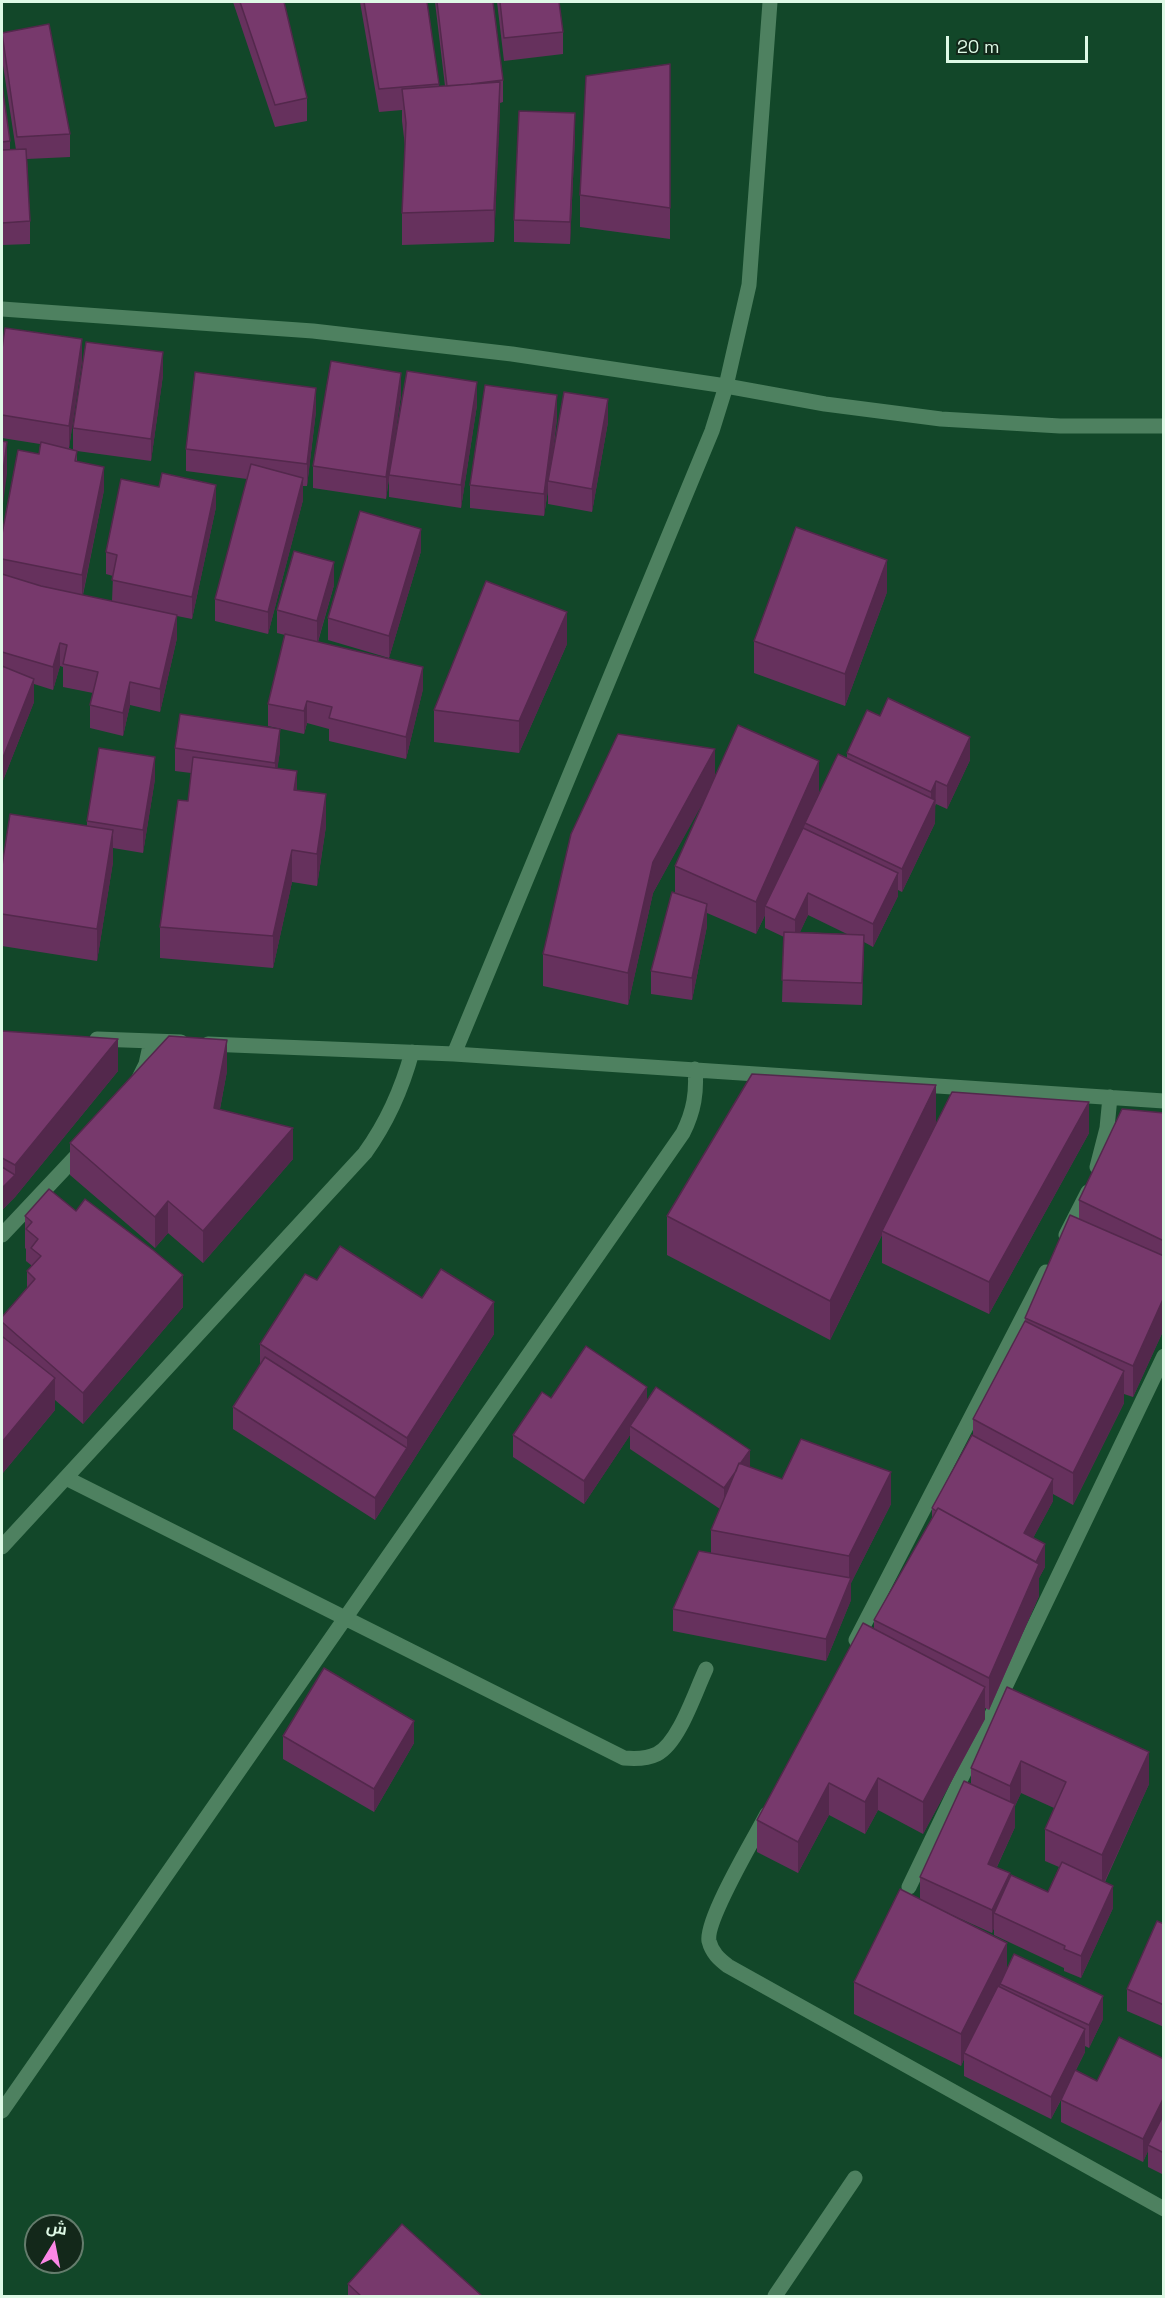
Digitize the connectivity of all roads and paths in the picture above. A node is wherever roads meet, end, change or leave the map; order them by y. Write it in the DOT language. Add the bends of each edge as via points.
graph roads {
  1 [pos="770,2"];
  2 [pos="2,309"];
  3 [pos="726,386"];
  4 [pos="1164,426"];
  5 [pos="82,1038"];
  6 [pos="151,1041"];
  7 [pos="412,1052"];
  8 [pos="454,1054"];
  9 [pos="695,1069"];
  10 [pos="135,1087"];
  11 [pos="1110,1097"];
  12 [pos="1164,1101"];
  13 [pos="94,1138"];
  14 [pos="2,1235"];
  15 [pos="1164,1356"];
  16 [pos="66,1478"];
  17 [pos="2,1547"];
  18 [pos="344,1618"];
  19 [pos="850,1653"];
  20 [pos="706,1669"];
  21 [pos="773,1802"];
  22 [pos="909,1887"];
  23 [pos="2,2111"];
  24 [pos="855,2178"];
  25 [pos="1164,2209"];
  26 [pos="775,2296"];
  1 -- 3 [label="street" via="749,285"];
  2 -- 3 [label="street" via="313,332 512,354"];
  3 -- 4 [label="street" via="942,419 1060,426"];
  3 -- 8 [label="street" via="712,432"];
  5 -- 6 [label="street"];
  6 -- 7 [label="street"];
  6 -- 10 [label="street"];
  7 -- 8 [label="street"];
  7 -- 16 [label="street" via="392,1112 365,1153"];
  8 -- 9 [label="street"];
  9 -- 11 [label="street"];
  9 -- 18 [label="street" via="695,1100 683,1133"];
  11 -- 12 [label="street"];
  11 -- 19 [label="street" via="1102,1155 1090,1187"];
  13 -- 14 [label="street"];
  15 -- 22 [label="street"];
  16 -- 17 [label="street"];
  16 -- 18 [label="street"];
  18 -- 20 [label="street" via="624,1758 656,1755 669,1745"];
  18 -- 23 [label="street"];
  21 -- 25 [label="street" via="713,1918 709,1939 715,1955"];
  24 -- 26 [label="street"];
}
